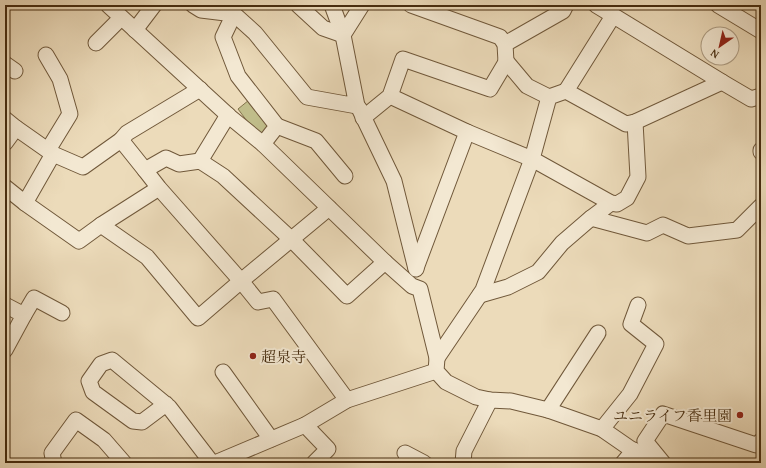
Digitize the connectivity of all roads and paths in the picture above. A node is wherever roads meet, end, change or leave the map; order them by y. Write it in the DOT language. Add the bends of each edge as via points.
graph roads {
  1 [pos="108,5"];
  2 [pos="154,5"];
  3 [pos="193,5"];
  4 [pos="298,5"];
  5 [pos="332,5"];
  6 [pos="362,5"];
  7 [pos="411,5"];
  8 [pos="566,5"];
  9 [pos="596,5"];
  10 [pos="718,5"];
  11 [pos="234,14"];
  12 [pos="613,16"];
  13 [pos="121,18"];
  14 [pos="135,30"];
  15 [pos="761,31"];
  16 [pos="344,35"];
  17 [pos="96,43"];
  18 [pos="506,44"];
  19 [pos="46,55"];
  20 [pos="506,61"];
  21 [pos="722,82"];
  22 [pos="200,89"];
  23 [pos="566,91"];
  24 [pos="390,96"];
  25 [pos="761,96"];
  26 [pos="549,97"];
  27 [pos="360,112"];
  28 [pos="228,115"];
  29 [pos="635,122"];
  30 [pos="11,123"];
  31 [pos="276,126"];
  32 [pos="467,132"];
  33 [pos="121,140"];
  34 [pos="5,143"];
  35 [pos="263,144"];
  36 [pos="51,152"];
  37 [pos="532,159"];
  38 [pos="200,161"];
  39 [pos="145,170"];
  40 [pos="345,176"];
  41 [pos="5,186"];
  42 [pos="159,188"];
  43 [pos="25,203"];
  44 [pos="611,203"];
  45 [pos="761,206"];
  46 [pos="329,208"];
  47 [pos="591,218"];
  48 [pos="101,225"];
  49 [pos="292,240"];
  50 [pos="385,262"];
  51 [pos="416,268"];
  52 [pos="241,281"];
  53 [pos="420,290"];
  54 [pos="480,295"];
  55 [pos="5,305"];
  56 [pos="638,305"];
  57 [pos="62,313"];
  58 [pos="24,315"];
  59 [pos="598,333"];
  60 [pos="5,350"];
  61 [pos="436,364"];
  62 [pos="223,372"];
  63 [pos="347,400"];
  64 [pos="490,400"];
  65 [pos="166,404"];
  66 [pos="548,410"];
  67 [pos="305,425"];
  68 [pos="602,429"];
  69 [pos="271,440"];
  70 [pos="761,441"];
  71 [pos="634,450"];
  72 [pos="405,453"];
  73 [pos="54,463"];
  74 [pos="124,463"];
  75 [pos="213,463"];
  76 [pos="314,463"];
  77 [pos="424,463"];
  78 [pos="463,463"];
  79 [pos="623,463"];
  80 [pos="648,463"];
  81 [pos="663,463"];
  1 -- 13 [label="street"];
  2 -- 14 [label="street"];
  3 -- 11 [label="street" via="201,10"];
  4 -- 16 [label="street" via="323,28"];
  5 -- 16 [label="street"];
  6 -- 16 [label="street"];
  7 -- 18 [label="street" via="500,37"];
  8 -- 18 [label="street" via="563,11"];
  9 -- 12 [label="street"];
  10 -- 15 [label="street"];
  11 -- 27 [label="street" via="255,33 306,97"];
  11 -- 31 [label="street" via="223,37 238,76"];
  12 -- 21 [label="street"];
  12 -- 23 [label="street"];
  13 -- 14 [label="street"];
  13 -- 17 [label="street"];
  14 -- 22 [label="street"];
  16 -- 27 [label="street"];
  18 -- 20 [label="street"];
  19 -- 36 [label="street" via="60,79 70,114"];
  20 -- 24 [label="street" via="490,89 403,59"];
  20 -- 26 [label="street" via="527,86"];
  21 -- 25 [label="street" via="751,98"];
  21 -- 29 [label="street"];
  22 -- 28 [label="street"];
  22 -- 33 [label="street" via="127,133"];
  23 -- 26 [label="street"];
  23 -- 29 [label="street" via="626,124"];
  24 -- 27 [label="street"];
  24 -- 32 [label="street"];
  26 -- 37 [label="street"];
  27 -- 51 [label="street" via="394,181"];
  28 -- 35 [label="street"];
  28 -- 38 [label="street"];
  29 -- 44 [label="street" via="638,177 627,198 617,204"];
  30 -- 34 [label="street"];
  30 -- 36 [label="street"];
  31 -- 35 [label="street"];
  31 -- 40 [label="street" via="316,141"];
  32 -- 37 [label="street"];
  32 -- 51 [label="street"];
  33 -- 36 [label="street" via="83,167"];
  33 -- 39 [label="street"];
  35 -- 46 [label="street"];
  36 -- 43 [label="street"];
  37 -- 44 [label="street"];
  37 -- 54 [label="street"];
  38 -- 39 [label="street" via="179,164 166,158"];
  38 -- 49 [label="street" via="223,176"];
  39 -- 42 [label="street"];
  41 -- 43 [label="street"];
  42 -- 48 [label="street"];
  42 -- 52 [label="street"];
  43 -- 48 [label="street" via="79,241"];
  44 -- 47 [label="street"];
  45 -- 47 [label="street" via="737,230 688,236 662,225 648,233"];
  46 -- 49 [label="street"];
  46 -- 50 [label="street"];
  47 -- 54 [label="street" via="562,243 538,272 508,287"];
  48 -- 52 [label="street" via="147,257 198,318"];
  49 -- 50 [label="street" via="347,296"];
  49 -- 52 [label="street"];
  50 -- 53 [label="street"];
  51 -- 53 [label="street"];
  52 -- 63 [label="street" via="258,302 273,299"];
  53 -- 61 [label="street"];
  54 -- 61 [label="street"];
  55 -- 58 [label="street"];
  56 -- 68 [label="street" via="631,324 656,344 630,394"];
  57 -- 58 [label="street" via="34,298"];
  58 -- 60 [label="street"];
  59 -- 66 [label="street"];
  61 -- 63 [label="street"];
  61 -- 64 [label="street" via="446,382 476,397"];
  62 -- 69 [label="street"];
  63 -- 67 [label="street"];
  64 -- 66 [label="street" via="511,401"];
  64 -- 78 [label="street" via="464,450"];
  65 -- 65 [label="street" via="112,360 101,364 89,381 94,392 133,420 142,422"];
  65 -- 75 [label="street"];
  66 -- 68 [label="street"];
  67 -- 69 [label="street"];
  67 -- 76 [label="street" via="328,449"];
  68 -- 71 [label="street"];
  69 -- 75 [label="street"];
  70 -- 81 [label="street" via="756,445 663,414 645,441"];
  71 -- 79 [label="street"];
  71 -- 80 [label="street"];
  72 -- 77 [label="street"];
  73 -- 74 [label="street" via="52,453 76,420 104,440"];
}
